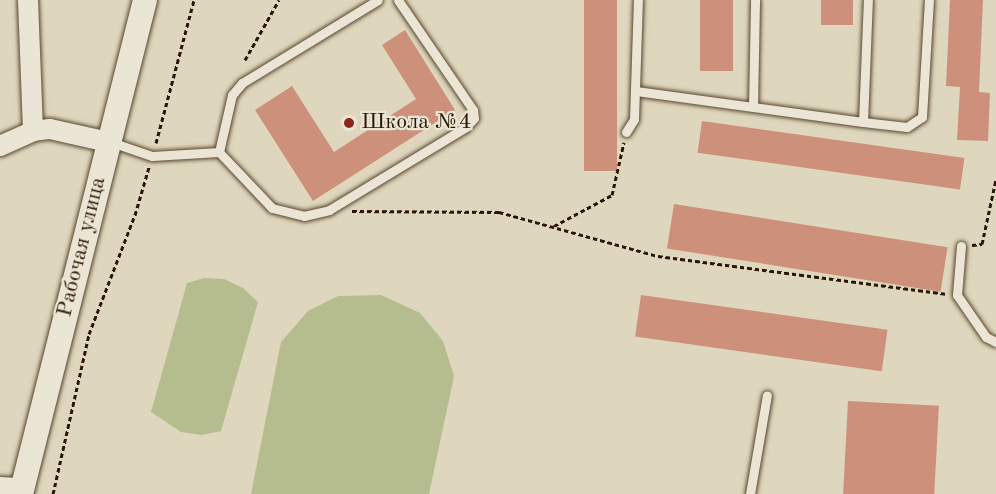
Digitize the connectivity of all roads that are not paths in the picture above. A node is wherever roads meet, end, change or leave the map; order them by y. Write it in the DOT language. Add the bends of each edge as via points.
graph roads {
  1 [pos="28,0"];
  2 [pos="145,0"];
  3 [pos="378,0"];
  4 [pos="398,0"];
  5 [pos="638,0"];
  6 [pos="755,0"];
  7 [pos="868,0"];
  8 [pos="929,0"];
  9 [pos="636,91"];
  10 [pos="753,107"];
  11 [pos="863,122"];
  12 [pos="33,131"];
  13 [pos="626,132"];
  14 [pos="108,142"];
  15 [pos="0,146"];
  16 [pos="219,152"];
  17 [pos="961,246"];
  18 [pos="996,342"];
  19 [pos="767,395"];
  20 [pos="14,490"];
  21 [pos="750,494"];
  1 -- 12 [label="street"];
  2 -- 14 [label="street, Рабочая улица"];
  3 -- 16 [label="lane" via="242,83 232,95"];
  4 -- 16 [label="lane" via="466,100 474,117 466,127 329,210 304,216 272,208"];
  5 -- 9 [label="lane"];
  6 -- 10 [label="lane"];
  7 -- 11 [label="lane"];
  8 -- 11 [label="lane" via="922,117 908,127"];
  9 -- 10 [label="lane"];
  9 -- 13 [label="lane" via="634,119"];
  10 -- 11 [label="lane"];
  12 -- 14 [label="street" via="68,130"];
  12 -- 15 [label="street"];
  14 -- 16 [label="lane" via="152,156"];
  14 -- 20 [label="street, Рабочая улица"];
  17 -- 18 [label="lane" via="957,296 986,337"];
  19 -- 21 [label="lane"];
}
